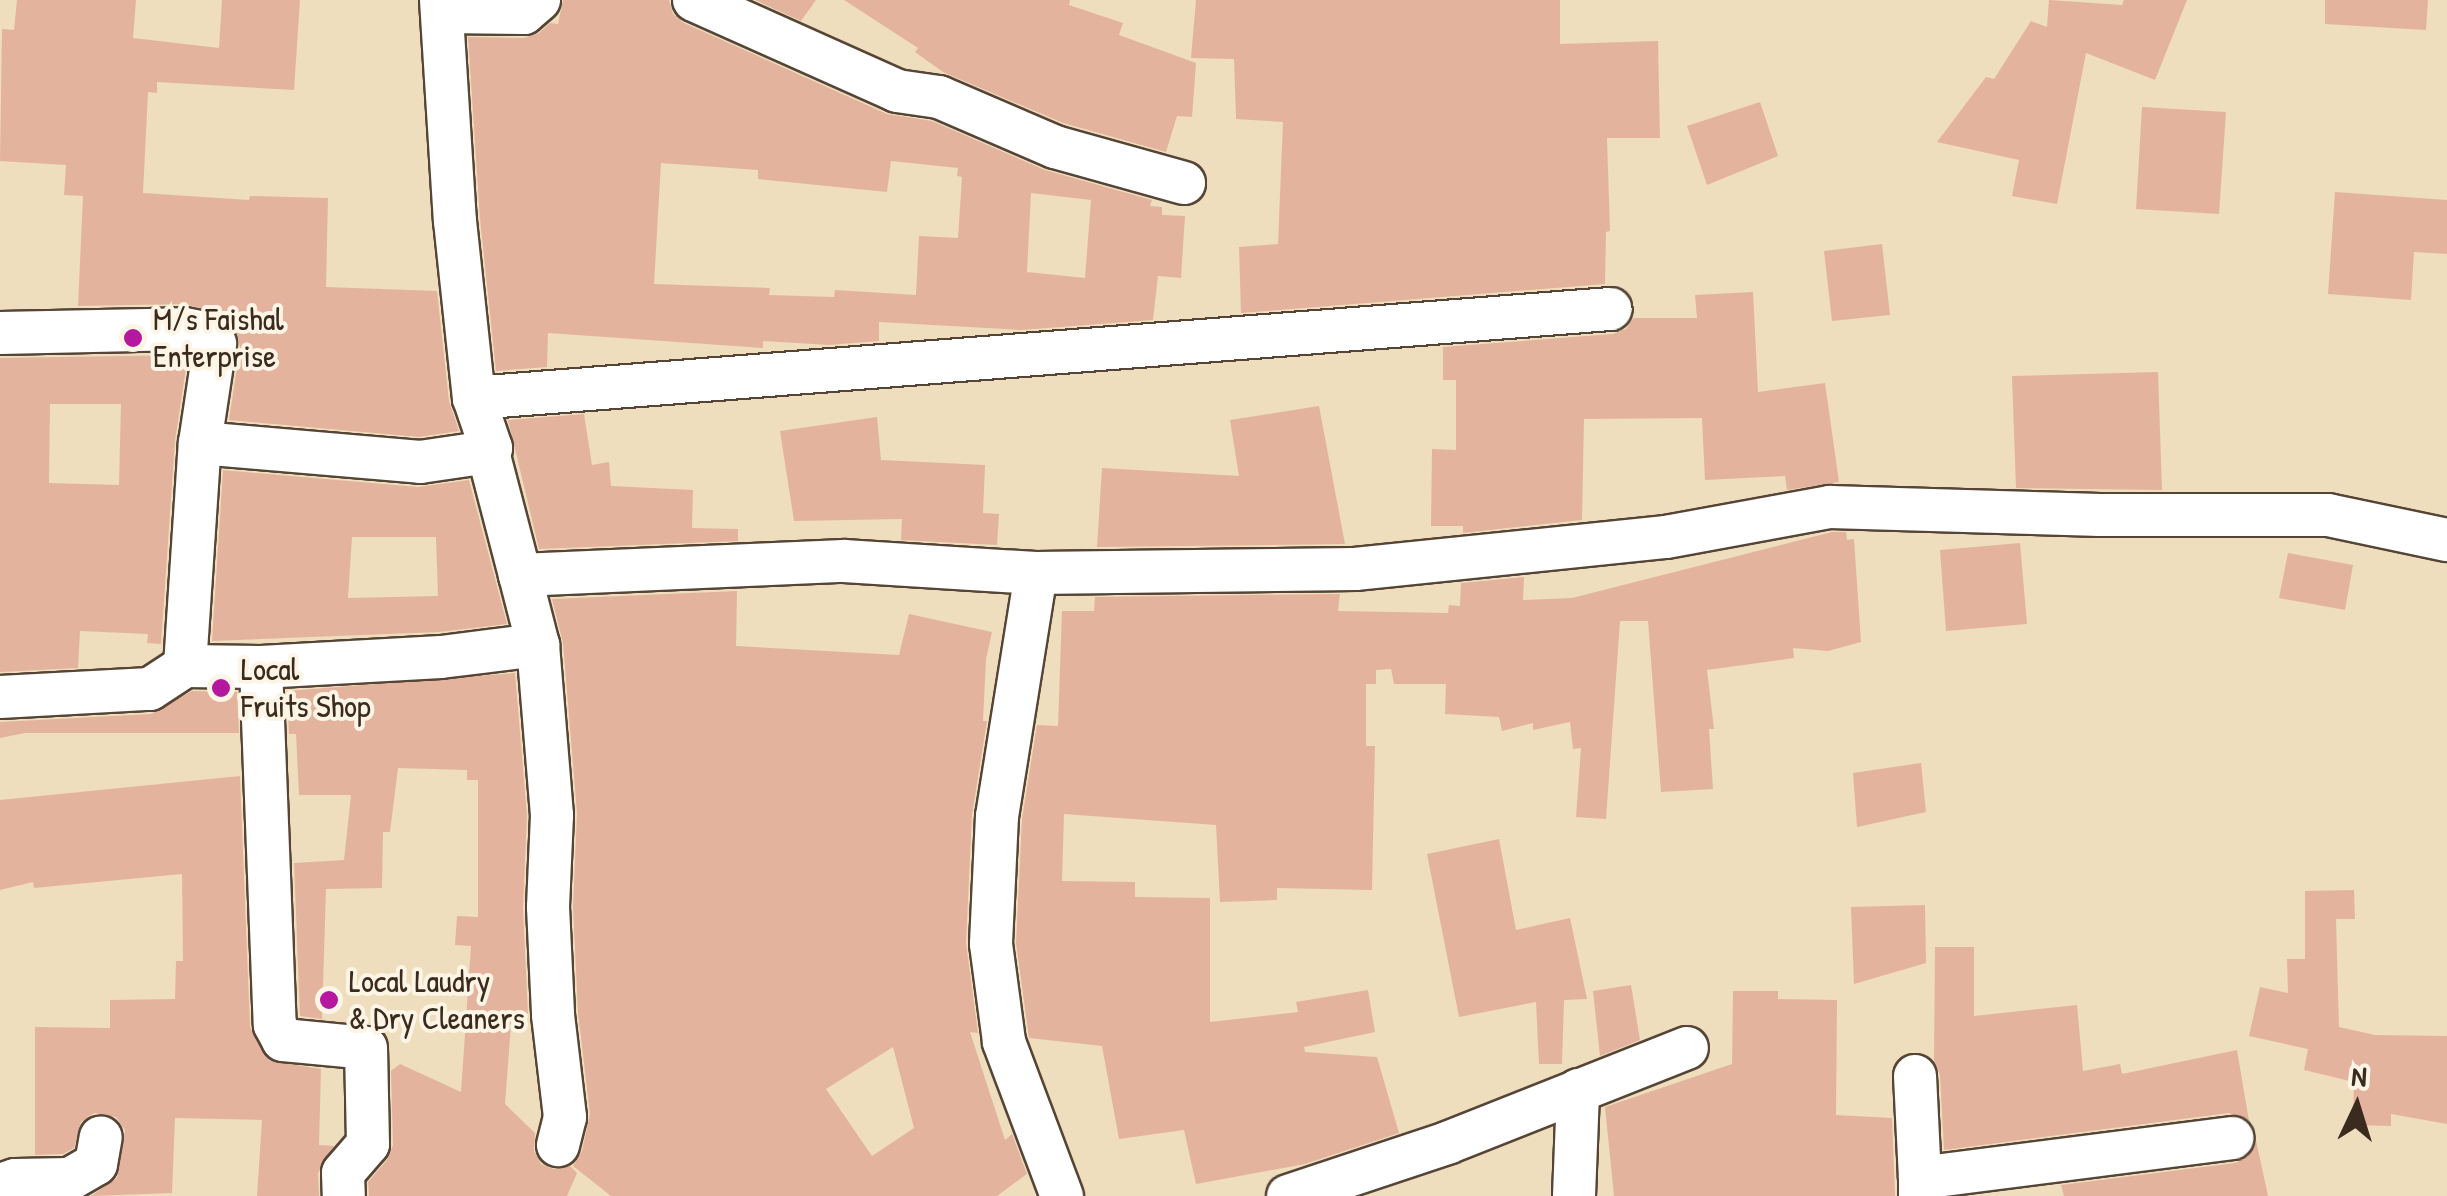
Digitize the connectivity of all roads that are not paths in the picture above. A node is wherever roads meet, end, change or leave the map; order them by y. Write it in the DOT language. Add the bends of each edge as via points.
graph roads {
  1 [pos="539,0"];
  2 [pos="694,0"];
  3 [pos="442,6"];
  4 [pos="1184,182"];
  5 [pos="1611,309"];
  6 [pos="0,333"];
  7 [pos="474,398"];
  8 [pos="200,443"];
  9 [pos="488,452"];
  10 [pos="2447,540"];
  11 [pos="1036,573"];
  12 [pos="520,575"];
  13 [pos="538,644"];
  14 [pos="185,666"];
  15 [pos="261,667"];
  16 [pos="0,697"];
  17 [pos="1687,1048"];
  18 [pos="1915,1076"];
  19 [pos="1578,1090"];
  20 [pos="101,1137"];
  21 [pos="2232,1138"];
  22 [pos="558,1146"];
  23 [pos="0,1185"];
  24 [pos="1920,1187"];
  25 [pos="344,1196"];
  26 [pos="1062,1196"];
  27 [pos="1288,1196"];
  28 [pos="1574,1196"];
  1 -- 3 [label="street" via="524,12"];
  2 -- 4 [label="street" via="897,91 939,98 1056,147"];
  3 -- 7 [label="street"];
  5 -- 7 [label="street"];
  6 -- 8 [label="street" via="210,334 215,344"];
  7 -- 9 [label="street"];
  8 -- 9 [label="street" via="420,462"];
  8 -- 14 [label="street"];
  9 -- 12 [label="street"];
  10 -- 11 [label="street" via="2328,515 1830,507 1666,537 1354,569"];
  11 -- 12 [label="street" via="844,561"];
  11 -- 26 [label="street" via="998,816 992,944 1004,1042"];
  12 -- 13 [label="street"];
  13 -- 15 [label="street" via="441,658"];
  13 -- 22 [label="street" via="552,814 552,1015 565,1117"];
  14 -- 15 [label="street"];
  14 -- 16 [label="street" via="150,689"];
  15 -- 25 [label="street" via="275,1025 283,1040 366,1048 368,1144 343,1173"];
  17 -- 19 [label="street"];
  18 -- 24 [label="street"];
  19 -- 27 [label="street"];
  19 -- 28 [label="street"];
  20 -- 23 [label="street" via="96,1164 70,1179"];
  21 -- 24 [label="street"];
}
